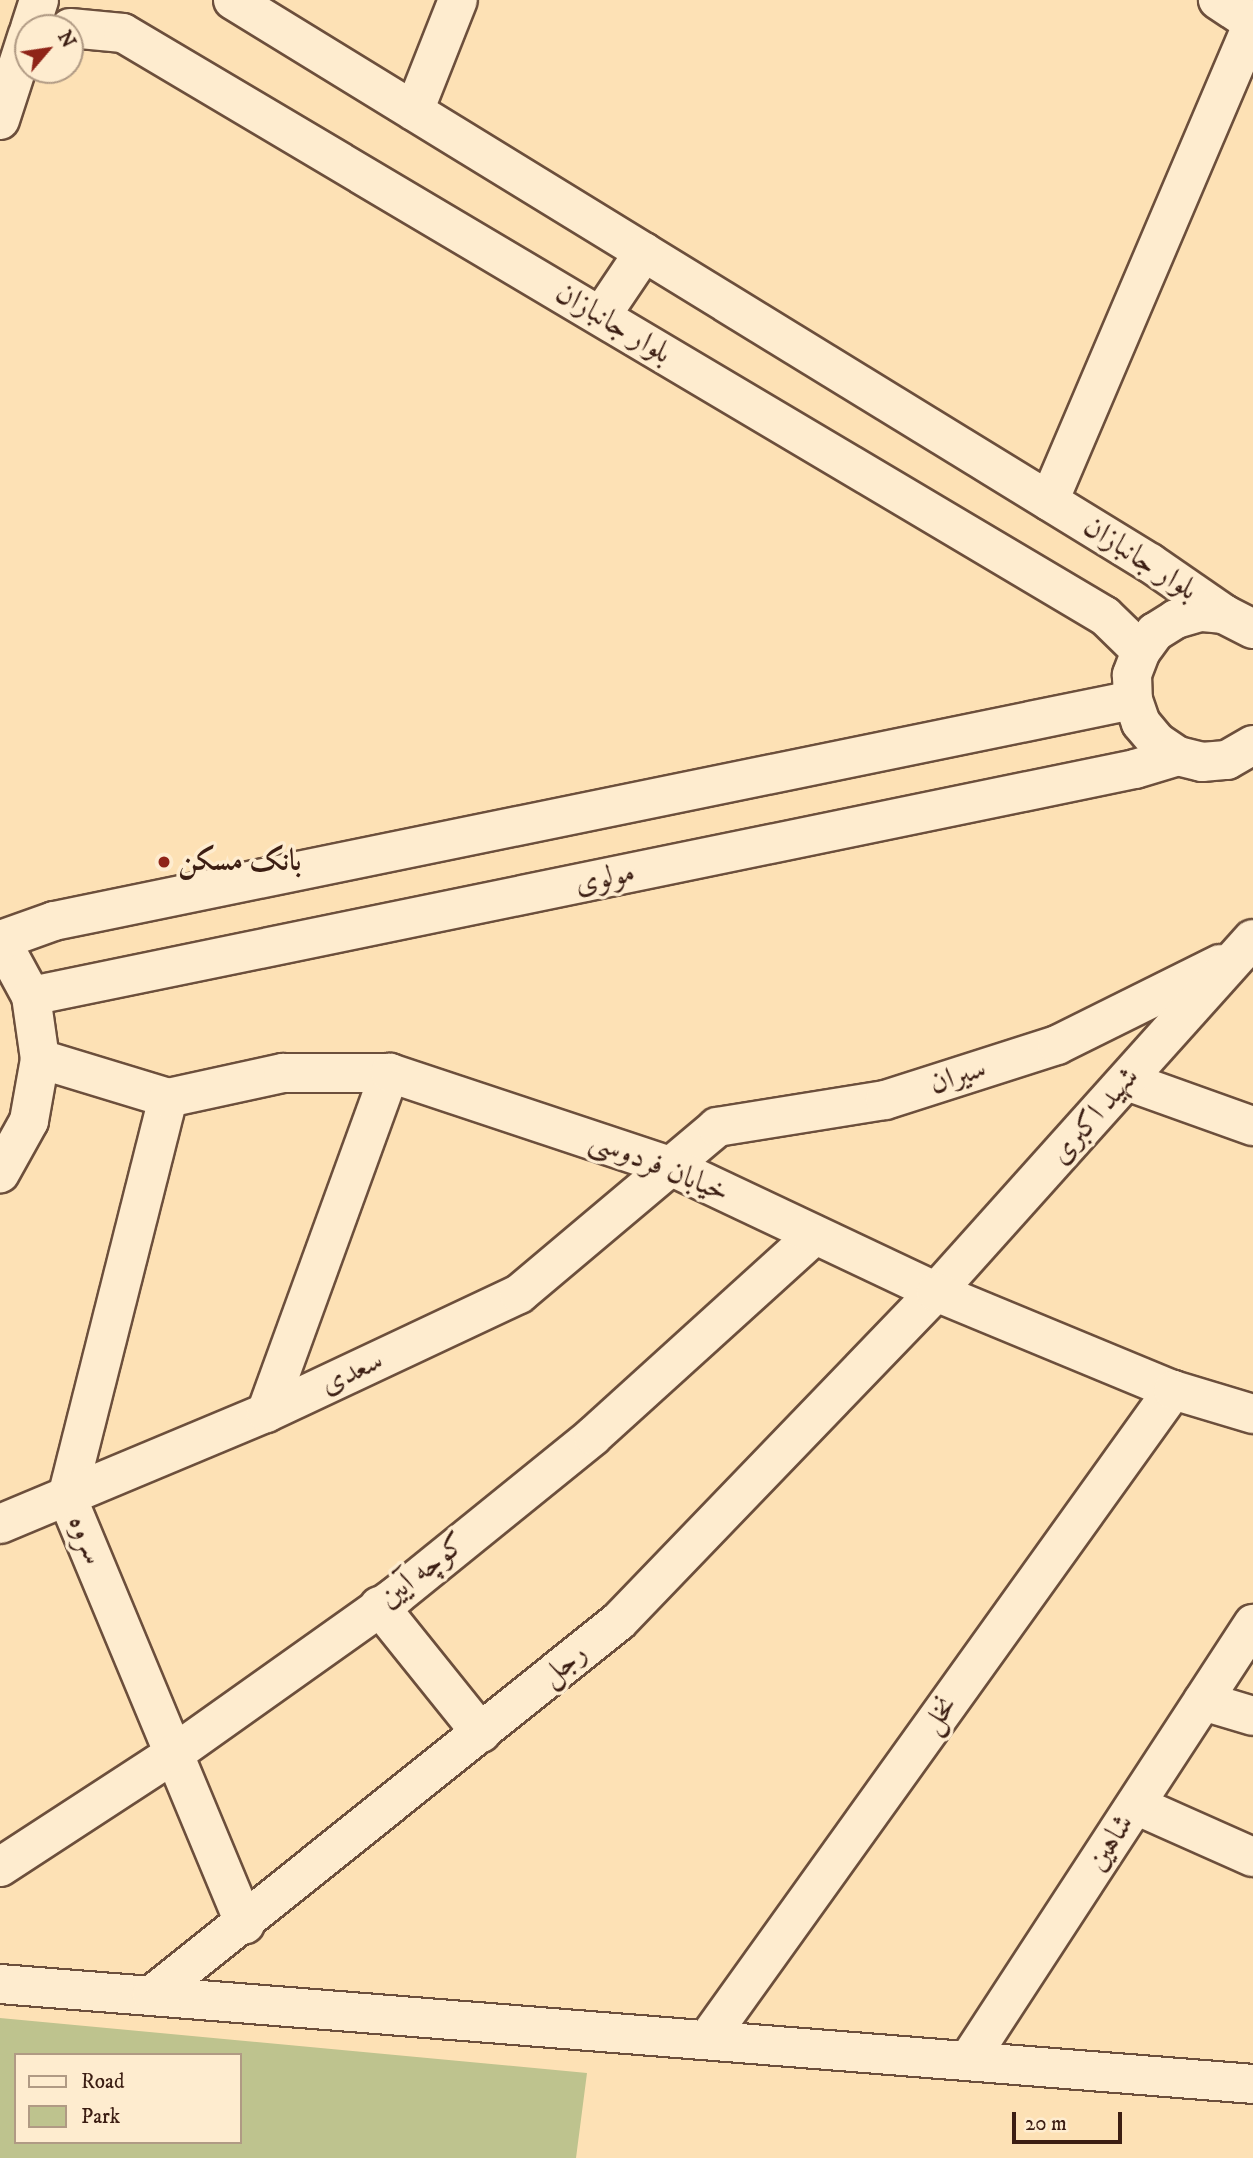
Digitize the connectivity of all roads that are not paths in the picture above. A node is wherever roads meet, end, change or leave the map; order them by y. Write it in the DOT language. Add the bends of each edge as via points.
graph roads {
  1 [pos="233,0"];
  2 [pos="457,0"];
  3 [pos="1218,0"];
  4 [pos="84,29"];
  5 [pos="16,84"];
  6 [pos="414,111"];
  7 [pos="0,120"];
  8 [pos="644,253"];
  9 [pos="601,317"];
  10 [pos="1049,501"];
  11 [pos="1238,622"];
  12 [pos="1140,651"];
  13 [pos="1133,700"];
  14 [pos="1253,746"];
  15 [pos="1178,756"];
  16 [pos="1,940"];
  17 [pos="1248,952"];
  18 [pos="31,996"];
  19 [pos="40,1059"];
  20 [pos="390,1073"];
  21 [pos="1127,1081"];
  22 [pos="168,1098"];
  23 [pos="1253,1126"];
  24 [pos="670,1166"];
  25 [pos="0,1173"];
  26 [pos="815,1235"];
  27 [pos="936,1292"];
  28 [pos="1173,1390"];
  29 [pos="266,1413"];
  30 [pos="1253,1414"];
  31 [pos="67,1497"];
  32 [pos="0,1524"];
  33 [pos="379,1606"];
  34 [pos="1253,1624"];
  35 [pos="1203,1702"];
  36 [pos="1253,1716"];
  37 [pos="481,1733"];
  38 [pos="175,1754"];
  39 [pos="1136,1805"];
  40 [pos="1253,1857"];
  41 [pos="0,1867"];
  42 [pos="245,1924"];
  43 [pos="0,1984"];
  44 [pos="152,1995"];
  45 [pos="707,2040"];
  46 [pos="968,2061"];
  47 [pos="1253,2084"];
  1 -- 6 [label="street, بلوار جانبازان"];
  2 -- 6 [label="street"];
  3 -- 10 [label="street" via="1253,23"];
  4 -- 9 [label="street, بلوار جانبازان" via="122,33"];
  5 -- 7 [label="street"];
  6 -- 8 [label="street, بلوار جانبازان"];
  8 -- 9 [label="street"];
  8 -- 10 [label="street, بلوار جانبازان"];
  9 -- 12 [label="street, بلوار جانبازان" via="1105,616"];
  10 -- 11 [label="street, بلوار جانبازان"];
  11 -- 12 [label="street" via="1200,612 1176,619 1155,632"];
  12 -- 13 [label="street" via="1132,675"];
  13 -- 15 [label="street" via="1141,723 1157,743"];
  13 -- 16 [label="street" via="54,921"];
  14 -- 15 [label="street" via="1227,760 1202,762"];
  15 -- 18 [label="street, مولوی" via="1108,775"];
  16 -- 18 [label="street"];
  17 -- 21 [label="street, شهید اکبری"];
  17 -- 24 [label="street, سیران" via="1056,1045 885,1100 717,1127"];
  18 -- 19 [label="street"];
  19 -- 22 [label="street, خیابان فردوسی"];
  19 -- 25 [label="street" via="29,1121"];
  20 -- 22 [label="street, خیابان فردوسی" via="283,1073"];
  20 -- 24 [label="street, خیابان فردوسی"];
  20 -- 29 [label="street"];
  21 -- 23 [label="street"];
  21 -- 27 [label="street, شهید اکبری"];
  22 -- 31 [label="street, سروه"];
  24 -- 26 [label="street, خیابان فردوسی"];
  24 -- 29 [label="street, سعدی" via="519,1294"];
  26 -- 27 [label="street, خیابان فردوسی"];
  26 -- 33 [label="street, کوچه آیین" via="593,1436"];
  27 -- 28 [label="street, خیابان فردوسی"];
  27 -- 37 [label="street, رجل" via="619,1620"];
  28 -- 30 [label="street, خیابان فردوسی"];
  28 -- 45 [label="street, نخل"];
  29 -- 31 [label="street, سعدی"];
  31 -- 32 [label="street, سعدی"];
  31 -- 38 [label="street, سروه"];
  33 -- 37 [label="street"];
  33 -- 38 [label="street, کوچه آیین"];
  34 -- 35 [label="street, شاهین"];
  35 -- 36 [label="street"];
  35 -- 39 [label="street, شاهین"];
  37 -- 42 [label="street, رجل"];
  38 -- 41 [label="street, کوچه آیین"];
  38 -- 42 [label="street, سروه"];
  39 -- 40 [label="street"];
  39 -- 46 [label="street, شاهین"];
  42 -- 44 [label="street, رجل"];
  43 -- 44 [label="street"];
  44 -- 45 [label="street"];
  45 -- 46 [label="street"];
  46 -- 47 [label="street"];
}
